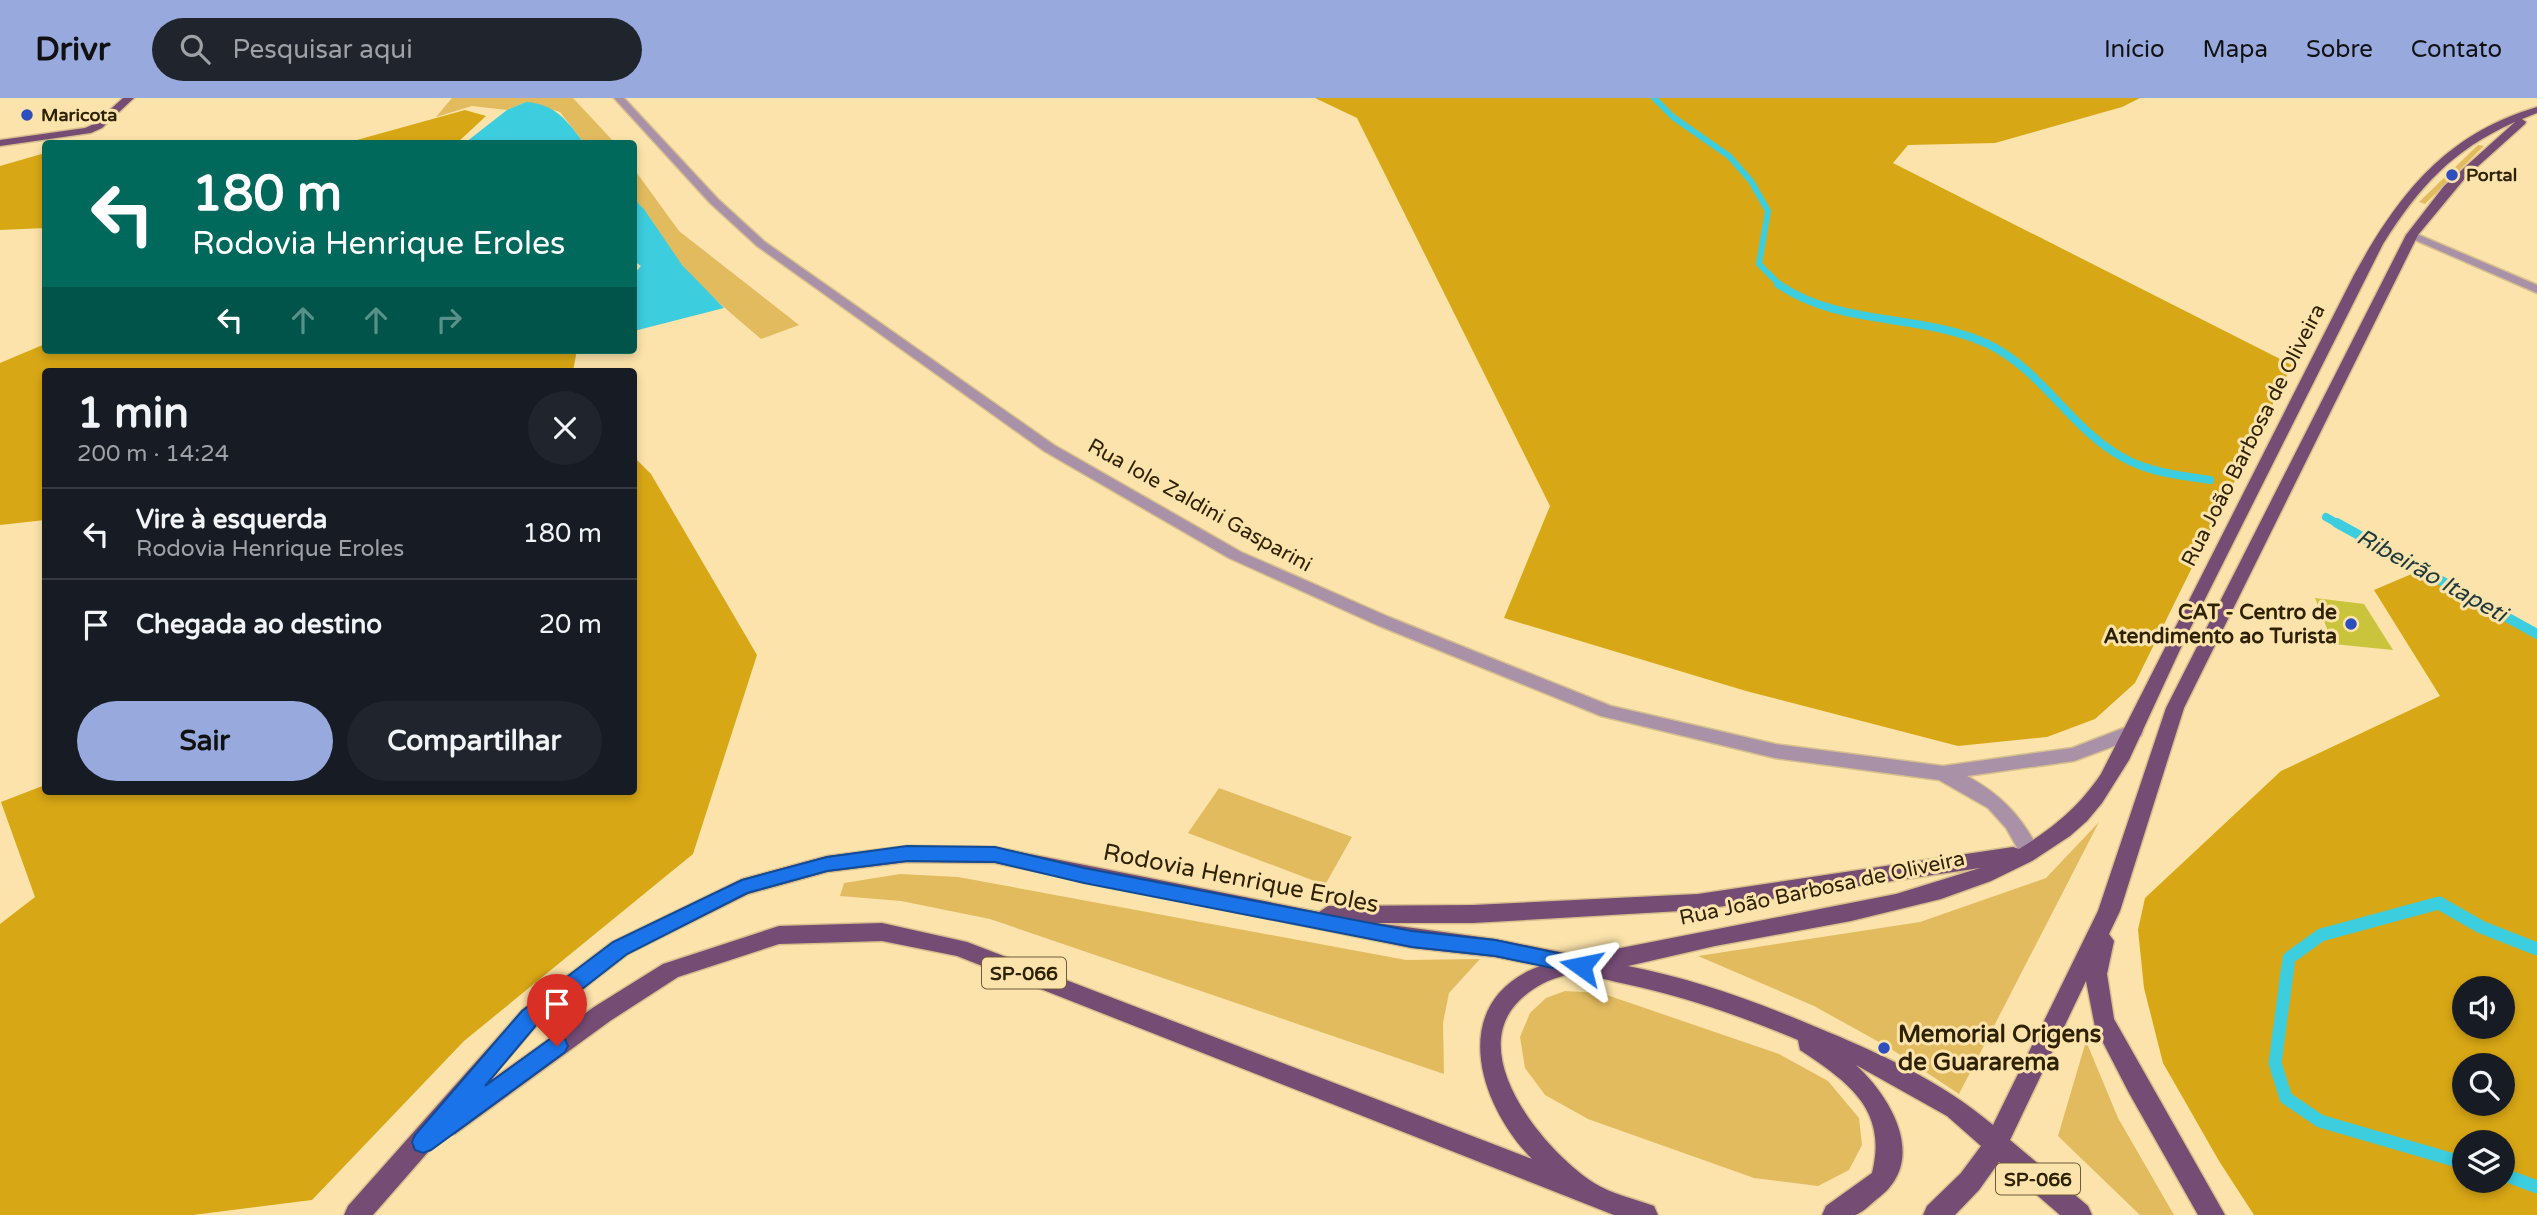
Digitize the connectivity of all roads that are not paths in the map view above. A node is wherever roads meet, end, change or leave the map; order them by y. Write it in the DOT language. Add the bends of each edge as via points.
graph roads {
  1 [pos="129,98"];
  2 [pos="620,98"];
  3 [pos="2537,112"];
  4 [pos="0,143"];
  5 [pos="2412,235"];
  6 [pos="2537,289"];
  7 [pos="2134,731"];
  8 [pos="1943,773"];
  9 [pos="2030,852"];
  10 [pos="2109,912"];
  11 [pos="1289,916"];
  12 [pos="1581,966"];
  13 [pos="1758,1013"];
  14 [pos="423,1142"];
  15 [pos="1997,1142"];
  16 [pos="1584,1190"];
  17 [pos="357,1215"];
  18 [pos="1645,1215"];
  19 [pos="1835,1215"];
  20 [pos="1936,1215"];
  21 [pos="2078,1215"];
  22 [pos="2212,1215"];
  1 -- 4 [label="main road" via="87,131"];
  2 -- 8 [label="street, Rua Iole Zaldini Gasparini" via="714,201 761,244 1049,448 1235,555 1307,590 1607,711 1776,751"];
  3 -- 5 [label="main road, Rua João Barbosa de Oliveira" via="2497,140 2426,214"];
  3 -- 7 [label="main road, Rua João Barbosa de Oliveira" via="2491,128 2440,163 2408,197 2373,254 2267,458"];
  5 -- 6 [label="street"];
  5 -- 10 [label="main road, Rua João Barbosa de Oliveira" via="2175,708"];
  7 -- 8 [label="street, Rua Iole Zaldini Gasparini" via="2074,754"];
  7 -- 9 [label="main road, Rua João Barbosa de Oliveira" via="2092,802 2063,830"];
  8 -- 9 [label="street, Rua Iole Zaldini Gasparini" via="1991,796 2014,822"];
  9 -- 11 [label="main road" via="1698,902 1473,914"];
  9 -- 12 [label="main road, Rua João Barbosa de Oliveira" via="1979,878 1884,904"];
  10 -- 15 [label="main road, Rua João Barbosa de Oliveira"];
  10 -- 22 [label="main road" via="2096,974 2103,1020"];
  11 -- 12 [label="main road, Rodovia Henrique Eroles / SP-066"];
  11 -- 14 [label="main road, Rodovia Henrique Eroles / SP-066" via="995,855 907,854 827,864 742,887 620,948 530,1017"];
  12 -- 13 [label="main road, Rodovia Henrique Eroles / SP-066" via="1678,985"];
  12 -- 16 [label="main road, Rua João Barbosa de Oliveira" via="1535,977 1513,991 1490,1033 1490,1059 1499,1088 1526,1135"];
  13 -- 15 [label="main road, Rodovia Henrique Eroles / SP-066" via="1878,1065 1955,1108"];
  13 -- 19 [label="main road" via="1835,1061 1880,1110 1890,1142 1883,1180"];
  14 -- 16 [label="main road, Rodovia Henrique Eroles / SP-066" via="671,970 779,935 882,932 959,948"];
  14 -- 17 [label="main road, Rodovia Henrique Eroles / SP-066"];
  15 -- 20 [label="main road, Rua João Barbosa de Oliveira" via="1969,1185"];
  15 -- 21 [label="main road, Rodovia Henrique Eroles / SP-066"];
  16 -- 18 [label="main road, Rodovia Henrique Eroles / SP-066"];
}
